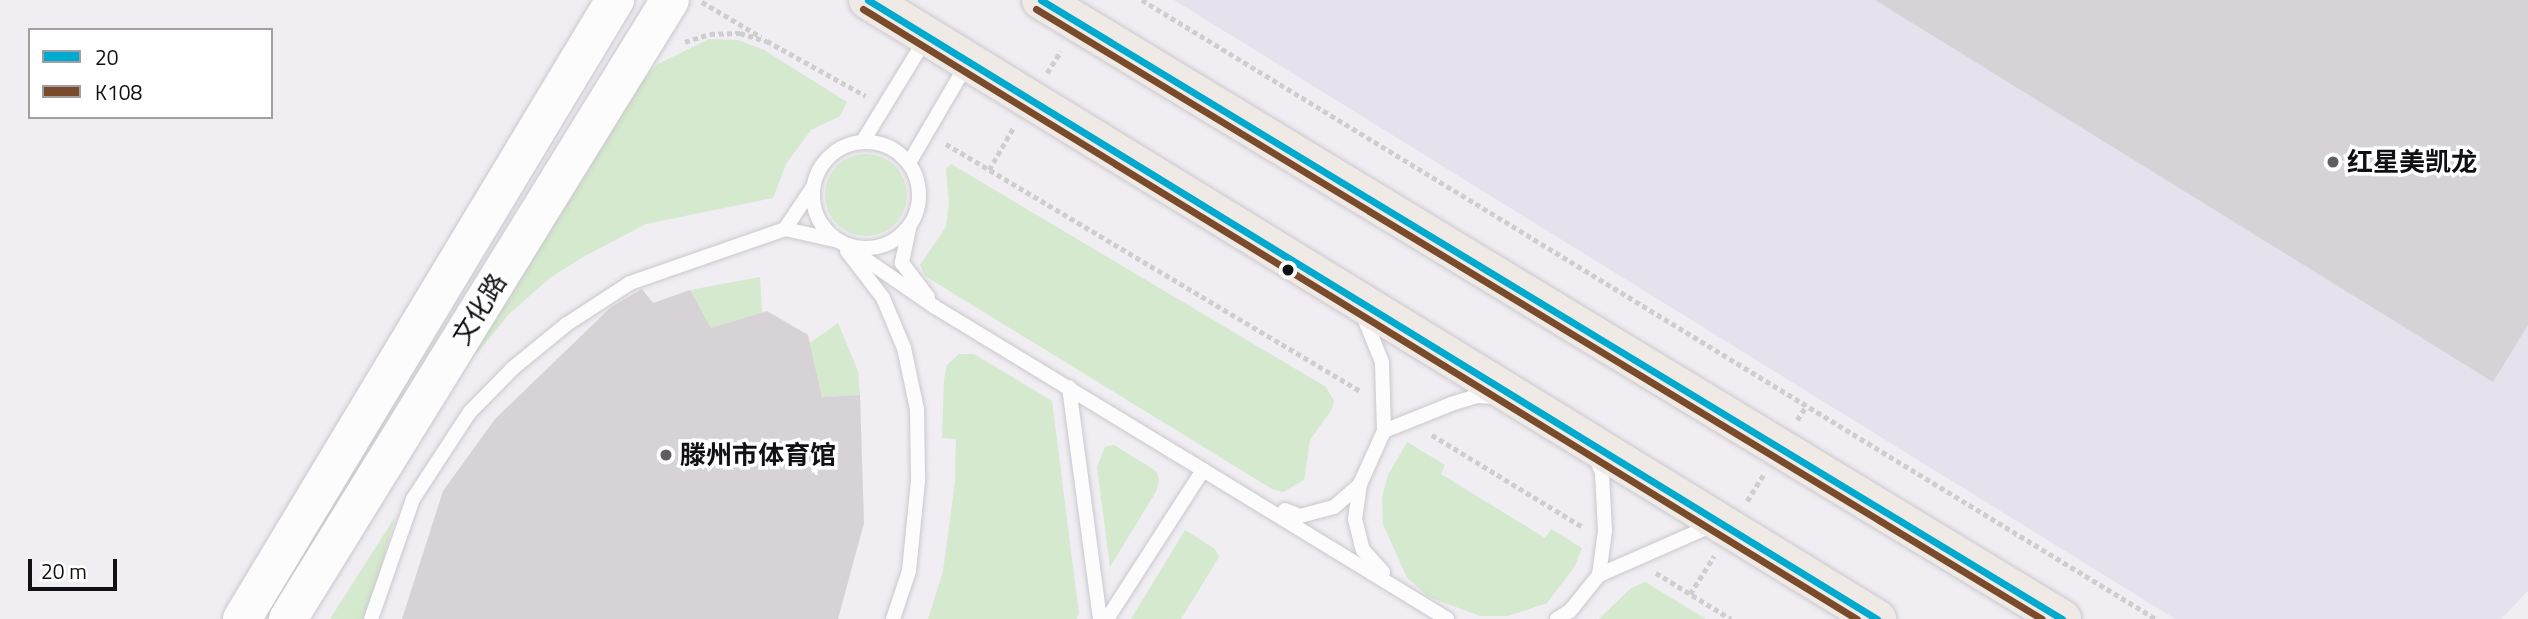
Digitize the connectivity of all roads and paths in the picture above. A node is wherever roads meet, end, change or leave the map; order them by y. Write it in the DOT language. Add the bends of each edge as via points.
graph roads {
  1 [pos="615,0"];
  2 [pos="670,0"];
  3 [pos="700,0"];
  4 [pos="868,0"];
  5 [pos="1041,0"];
  6 [pos="1142,0"];
  7 [pos="926,36"];
  8 [pos="767,41"];
  9 [pos="968,62"];
  10 [pos="863,141"];
  11 [pos="909,163"];
  12 [pos="813,187"];
  13 [pos="910,227"];
  14 [pos="785,229"];
  15 [pos="839,241"];
  16 [pos="1358,302"];
  17 [pos="935,307"];
  18 [pos="1069,387"];
  19 [pos="1517,399"];
  20 [pos="1384,431"];
  21 [pos="1591,444"];
  22 [pos="1203,470"];
  23 [pos="1360,484"];
  24 [pos="1252,497"];
  25 [pos="1719,523"];
  26 [pos="1599,575"];
  27 [pos="1405,593"];
  28 [pos="1570,615"];
  29 [pos="242,619"];
  30 [pos="288,619"];
  31 [pos="371,619"];
  32 [pos="893,619"];
  33 [pos="1100,619"];
  34 [pos="1107,619"];
  35 [pos="1447,619"];
  36 [pos="1557,619"];
  37 [pos="1877,619"];
  38 [pos="2062,619"];
  39 [pos="2157,619"];
  1 -- 29 [label="street, 文化路"];
  2 -- 30 [label="street, 文化路"];
  3 -- 8 [label="path"];
  4 -- 7 [label="main road"];
  5 -- 38 [label="main road"];
  6 -- 39 [label="path"];
  7 -- 9 [label="main road"];
  7 -- 10 [label="lane"];
  9 -- 11 [label="lane"];
  9 -- 16 [label="main road"];
  10 -- 11 [label="lane" via="881,144"];
  10 -- 12 [label="lane" via="830,155"];
  11 -- 13 [label="lane" via="920,195"];
  12 -- 14 [label="lane"];
  12 -- 15 [label="lane" via="820,222"];
  13 -- 15 [label="lane" via="882,247 865,249"];
  13 -- 17 [label="lane" via="902,263"];
  14 -- 15 [label="lane"];
  14 -- 31 [label="lane" via="630,282 566,324 513,368 469,413 413,499"];
  15 -- 17 [label="lane"];
  15 -- 32 [label="lane" via="883,298 904,348 917,409 918,481 909,571"];
  16 -- 19 [label="main road"];
  16 -- 20 [label="lane" via="1382,362"];
  17 -- 18 [label="lane"];
  18 -- 22 [label="lane"];
  18 -- 33 [label="lane"];
  19 -- 20 [label="lane" via="1478,396 1405,419"];
  19 -- 21 [label="main road"];
  20 -- 23 [label="lane"];
  21 -- 25 [label="main road"];
  21 -- 26 [label="lane" via="1602,473 1605,531"];
  22 -- 24 [label="lane"];
  22 -- 34 [label="lane"];
  23 -- 24 [label="lane" via="1334,507 1308,515"];
  23 -- 27 [label="lane" via="1356,519 1363,550"];
  24 -- 27 [label="lane"];
  25 -- 26 [label="lane"];
  25 -- 37 [label="main road"];
  26 -- 28 [label="lane"];
  27 -- 35 [label="lane"];
  28 -- 36 [label="lane"];
}
